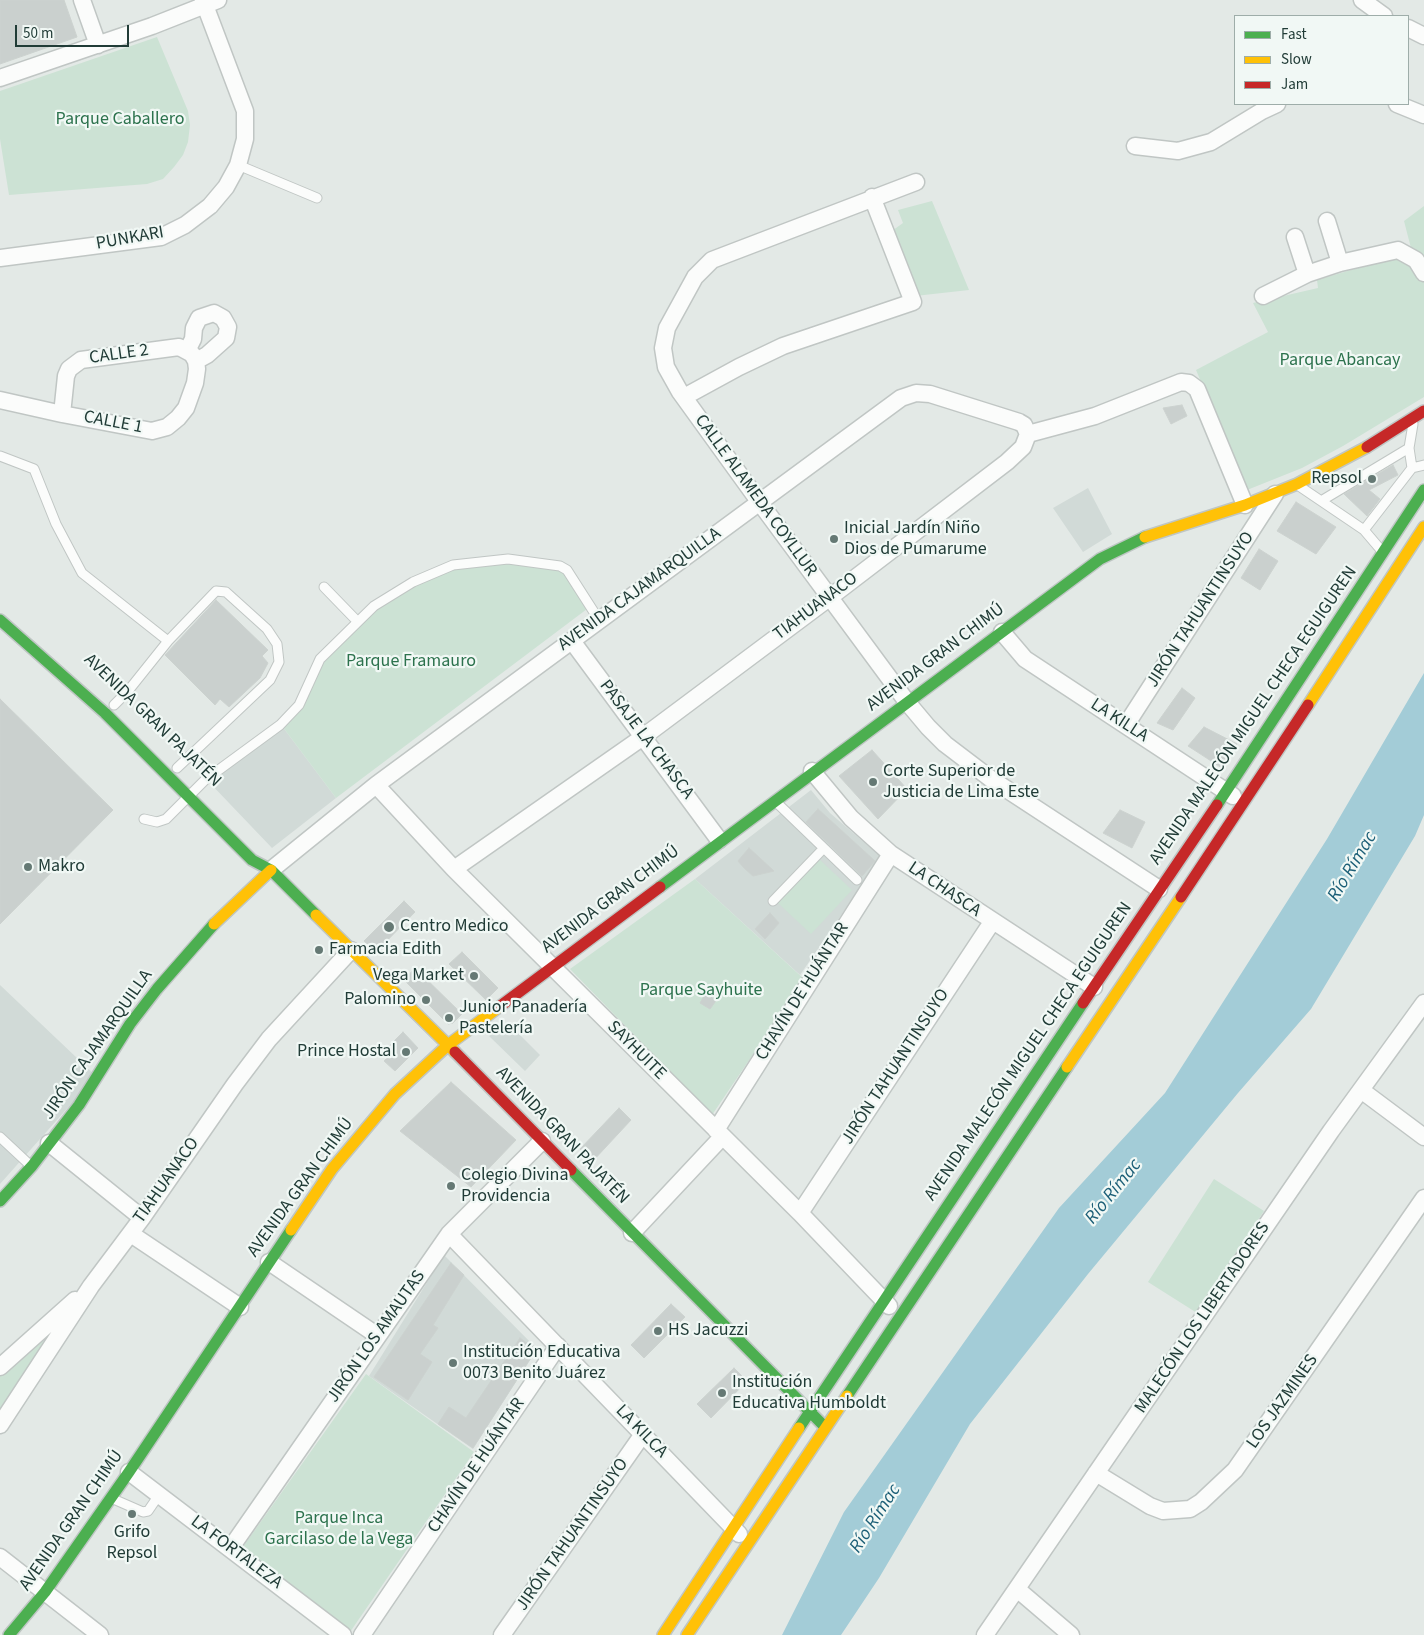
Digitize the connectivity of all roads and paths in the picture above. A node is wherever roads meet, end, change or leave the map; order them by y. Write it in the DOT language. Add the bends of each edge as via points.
graph roads {
  1 [pos="82,0"];
  2 [pos="1362,0"];
  3 [pos="208,1"];
  4 [pos="1383,15"];
  5 [pos="1409,28"];
  6 [pos="1424,36"];
  7 [pos="98,45"];
  8 [pos="0,78"];
  9 [pos="1275,105"];
  10 [pos="1399,105"];
  11 [pos="1424,115"];
  12 [pos="1135,146"];
  13 [pos="238,165"];
  14 [pos="916,182"];
  15 [pos="872,197"];
  16 [pos="316,198"];
  17 [pos="1327,221"];
  18 [pos="1295,237"];
  19 [pos="0,258"];
  20 [pos="1340,263"];
  21 [pos="1424,273"];
  22 [pos="1307,274"];
  23 [pos="1262,296"];
  24 [pos="191,356"];
  25 [pos="684,397"];
  26 [pos="0,400"];
  27 [pos="62,414"];
  28 [pos="1421,414"];
  29 [pos="1028,434"];
  30 [pos="1409,448"];
  31 [pos="0,456"];
  32 [pos="1424,465"];
  33 [pos="1412,468"];
  34 [pos="1296,484"];
  35 [pos="1424,490"];
  36 [pos="1276,494"];
  37 [pos="1321,501"];
  38 [pos="760,502"];
  39 [pos="1245,506"];
  40 [pos="1424,527"];
  41 [pos="1364,530"];
  42 [pos="1383,552"];
  43 [pos="324,587"];
  44 [pos="830,598"];
  45 [pos="0,620"];
  46 [pos="599,620"];
  47 [pos="357,621"];
  48 [pos="1002,632"];
  49 [pos="572,640"];
  50 [pos="168,641"];
  51 [pos="103,695"];
  52 [pos="907,702"];
  53 [pos="114,705"];
  54 [pos="126,717"];
  55 [pos="1126,725"];
  56 [pos="643,737"];
  57 [pos="812,771"];
  58 [pos="185,778"];
  59 [pos="376,785"];
  60 [pos="1226,791"];
  61 [pos="206,796"];
  62 [pos="774,800"];
  63 [pos="1244,803"];
  64 [pos="144,819"];
  65 [pos="720,840"];
  66 [pos="823,849"];
  67 [pos="263,853"];
  68 [pos="891,854"];
  69 [pos="454,869"];
  70 [pos="271,870"];
  71 [pos="857,880"];
  72 [pos="1160,889"];
  73 [pos="773,901"];
  74 [pos="992,922"];
  75 [pos="351,950"];
  76 [pos="551,968"];
  77 [pos="1094,987"];
  78 [pos="1424,1003"];
  79 [pos="448,1045"];
  80 [pos="1361,1090"];
  81 [pos="719,1134"];
  82 [pos="0,1137"];
  83 [pos="1424,1137"];
  84 [pos="542,1141"];
  85 [pos="49,1143"];
  86 [pos="32,1166"];
  87 [pos="1424,1198"];
  88 [pos="0,1201"];
  89 [pos="800,1213"];
  90 [pos="142,1218"];
  91 [pos="632,1233"];
  92 [pos="130,1234"];
  93 [pos="449,1234"];
  94 [pos="269,1262"];
  95 [pos="91,1286"];
  96 [pos="883,1300"];
  97 [pos="240,1307"];
  98 [pos="899,1316"];
  99 [pos="378,1336"];
  100 [pos="558,1346"];
  101 [pos="0,1366"];
  102 [pos="811,1413"];
  103 [pos="0,1425"];
  104 [pos="825,1428"];
  105 [pos="643,1434"];
  106 [pos="129,1472"];
  107 [pos="1096,1473"];
  108 [pos="159,1495"];
  109 [pos="111,1498"];
  110 [pos="734,1528"];
  111 [pos="749,1543"];
  112 [pos="230,1548"];
  113 [pos="0,1557"];
  114 [pos="1017,1589"];
  115 [pos="45,1592"];
  116 [pos="9,1635"];
  117 [pos="100,1635"];
  118 [pos="343,1635"];
  119 [pos="362,1635"];
  120 [pos="502,1635"];
  121 [pos="663,1635"];
  122 [pos="687,1635"];
  123 [pos="985,1635"];
  124 [pos="1071,1635"];
  1 -- 7 [label="street"];
  2 -- 4 [label="street"];
  3 -- 7 [label="street"];
  3 -- 13 [label="street, PUNKARI" via="245,111 245,139"];
  5 -- 6 [label="street"];
  7 -- 8 [label="street"];
  9 -- 12 [label="street" via="1211,142 1178,151"];
  10 -- 11 [label="street"];
  13 -- 16 [label="lane"];
  13 -- 19 [label="street, PUNKARI" via="210,206 185,225 161,237"];
  14 -- 15 [label="street, CALLE ALAMEDA COYLLUR"];
  15 -- 25 [label="street, CALLE ALAMEDA COYLLUR" via="712,260 695,276 667,328 663,348 666,367"];
  15 -- 25 [label="street, CALLE ALAMEDA COYLLUR" via="913,302 783,346"];
  17 -- 20 [label="street"];
  18 -- 22 [label="street"];
  20 -- 21 [label="street" via="1398,250 1416,260"];
  20 -- 22 [label="street"];
  22 -- 23 [label="street"];
  24 -- 27 [label="street, CALLE 2" via="179,348 168,348 81,360 69,369 66,376"];
  24 -- 27 [label="street, CALLE 1" via="195,383 186,408 167,427 152,431"];
  25 -- 38 [label="street, CALLE ALAMEDA COYLLUR"];
  26 -- 27 [label="street, CALLE 1"];
  28 -- 30 [label="lane"];
  28 -- 34 [label="main road, AVENIDA GRAN CHIMÚ" via="1377,442"];
  29 -- 38 [label="street, AVENIDA CAJAMARQUILLA" via="1019,422 916,392 901,398"];
  29 -- 39 [label="street" via="1095,416 1181,382 1189,383 1197,389"];
  29 -- 44 [label="street, TIAHUANACO" via="1023,447 1007,462"];
  30 -- 33 [label="lane"];
  30 -- 37 [label="lane"];
  31 -- 50 [label="lane" via="34,469 56,524 82,573"];
  32 -- 33 [label="lane"];
  33 -- 41 [label="lane"];
  34 -- 36 [label="main road, AVENIDA GRAN CHIMÚ"];
  34 -- 37 [label="lane"];
  35 -- 42 [label="main road, AVENIDA MALECÓN MIGUEL CHECA EGUIGUREN"];
  36 -- 39 [label="main road, AVENIDA GRAN CHIMÚ"];
  36 -- 55 [label="street, JIRÓN TAHUANTINSUYO"];
  37 -- 41 [label="lane"];
  38 -- 44 [label="street, CALLE ALAMEDA COYLLUR"];
  38 -- 46 [label="street, AVENIDA CAJAMARQUILLA"];
  39 -- 48 [label="main road, AVENIDA GRAN CHIMÚ" via="1156,532 1130,543 1074,576"];
  40 -- 63 [label="main road, AVENIDA MALECÓN MIGUEL CHECA EGUIGUREN"];
  41 -- 42 [label="lane"];
  42 -- 60 [label="main road, AVENIDA MALECÓN MIGUEL CHECA EGUIGUREN"];
  43 -- 47 [label="lane"];
  44 -- 52 [label="street, CALLE ALAMEDA COYLLUR"];
  44 -- 56 [label="street, TIAHUANACO"];
  45 -- 58 [label="main road, AVENIDA GRAN PAJATÉN" via="105,713"];
  46 -- 47 [label="lane" via="567,570 560,566 508,559 452,565 413,582 374,606"];
  46 -- 49 [label="street, AVENIDA CAJAMARQUILLA"];
  47 -- 58 [label="lane" via="316,666 292,714"];
  48 -- 52 [label="main road, AVENIDA GRAN CHIMÚ"];
  48 -- 55 [label="street, LA KILLA" via="1025,659"];
  49 -- 56 [label="street, PASAJE LA CHASCA"];
  49 -- 59 [label="street, AVENIDA CAJAMARQUILLA"];
  50 -- 53 [label="lane"];
  50 -- 58 [label="lane" via="216,591 226,592 267,629 277,644 279,662 270,680"];
  51 -- 53 [label="main road, AVENIDA GRAN PAJATÉN"];
  52 -- 57 [label="main road, AVENIDA GRAN CHIMÚ"];
  52 -- 72 [label="street, CALLE ALAMEDA COYLLUR" via="928,727 966,761"];
  53 -- 54 [label="main road, AVENIDA GRAN PAJATÉN"];
  55 -- 60 [label="street, LA KILLA"];
  56 -- 65 [label="street, PASAJE LA CHASCA"];
  56 -- 69 [label="street, TIAHUANACO"];
  57 -- 62 [label="main road, AVENIDA GRAN CHIMÚ"];
  57 -- 68 [label="street, LA CHASCA" via="851,818"];
  58 -- 61 [label="main road, AVENIDA GRAN PAJATÉN"];
  58 -- 64 [label="lane" via="166,819 157,822"];
  58 -- 70 [label="main road, AVENIDA GRAN PAJATÉN" via="252,860"];
  59 -- 69 [label="street, SAYHUITE"];
  59 -- 70 [label="street, AVENIDA CAJAMARQUILLA"];
  60 -- 63 [label="street, LA KILLA"];
  60 -- 72 [label="main road, AVENIDA MALECÓN MIGUEL CHECA EGUIGUREN"];
  62 -- 65 [label="main road, AVENIDA GRAN CHIMÚ"];
  62 -- 66 [label="lane"];
  63 -- 98 [label="main road, AVENIDA MALECÓN MIGUEL CHECA EGUIGUREN"];
  65 -- 76 [label="main road, AVENIDA GRAN CHIMÚ"];
  66 -- 71 [label="lane"];
  66 -- 73 [label="lane"];
  67 -- 70 [label="main road, AVENIDA GRAN PAJATÉN"];
  68 -- 74 [label="street, LA CHASCA"];
  68 -- 81 [label="street, CHAVÍN DE HUÁNTAR"];
  69 -- 76 [label="street, SAYHUITE"];
  70 -- 75 [label="main road, AVENIDA GRAN PAJATÉN"];
  70 -- 85 [label="main road, JIRÓN CAJAMARQUILLA" via="222,915 157,989 79,1105"];
  72 -- 77 [label="main road, AVENIDA MALECÓN MIGUEL CHECA EGUIGUREN"];
  74 -- 77 [label="street, LA CHASCA"];
  74 -- 89 [label="street, JIRÓN TAHUANTINSUYO"];
  75 -- 79 [label="main road, AVENIDA GRAN PAJATÉN"];
  75 -- 90 [label="street, TIAHUANACO" via="264,1046"];
  76 -- 79 [label="main road, AVENIDA GRAN CHIMÚ"];
  76 -- 81 [label="street, SAYHUITE"];
  77 -- 96 [label="main road, AVENIDA MALECÓN MIGUEL CHECA EGUIGUREN"];
  78 -- 80 [label="street, MALECÓN LOS LIBERTADORES"];
  79 -- 84 [label="main road, AVENIDA GRAN PAJATÉN"];
  79 -- 94 [label="main road, AVENIDA GRAN CHIMÚ" via="395,1094 360,1133"];
  80 -- 83 [label="street"];
  80 -- 107 [label="street, MALECÓN LOS LIBERTADORES"];
  81 -- 89 [label="street, SAYHUITE"];
  81 -- 91 [label="street, CHAVÍN DE HUÁNTAR"];
  82 -- 86 [label="lane"];
  84 -- 91 [label="main road, AVENIDA GRAN PAJATÉN"];
  84 -- 93 [label="street, JIRÓN LOS AMAUTAS"];
  85 -- 86 [label="main road, JIRÓN CAJAMARQUILLA"];
  85 -- 90 [label="street"];
  86 -- 88 [label="main road, JIRÓN CAJAMARQUILLA"];
  87 -- 107 [label="street, LOS JAZMINES" via="1235,1470 1209,1496 1190,1509 1163,1511"];
  89 -- 96 [label="street, SAYHUITE"];
  90 -- 92 [label="street, TIAHUANACO"];
  91 -- 102 [label="main road, AVENIDA GRAN PAJATÉN"];
  92 -- 95 [label="street, TIAHUANACO"];
  92 -- 97 [label="street"];
  93 -- 99 [label="street, JIRÓN LOS AMAUTAS"];
  93 -- 100 [label="street, LA KILCA"];
  94 -- 97 [label="main road, AVENIDA GRAN CHIMÚ"];
  94 -- 99 [label="street"];
  95 -- 101 [label="street"];
  95 -- 103 [label="street, TIAHUANACO"];
  96 -- 98 [label="street, SAYHUITE"];
  96 -- 102 [label="main road, AVENIDA MALECÓN MIGUEL CHECA EGUIGUREN"];
  97 -- 106 [label="main road, AVENIDA GRAN CHIMÚ"];
  98 -- 104 [label="main road, AVENIDA MALECÓN MIGUEL CHECA EGUIGUREN"];
  99 -- 112 [label="street, JIRÓN LOS AMAUTAS"];
  100 -- 105 [label="street, LA KILCA"];
  100 -- 119 [label="street, CHAVÍN DE HUÁNTAR"];
  102 -- 104 [label="main road, AVENIDA GRAN PAJATÉN"];
  102 -- 110 [label="main road, AVENIDA MALECÓN MIGUEL CHECA EGUIGUREN"];
  104 -- 111 [label="main road, AVENIDA MALECÓN MIGUEL CHECA EGUIGUREN"];
  105 -- 110 [label="street, LA KILCA"];
  105 -- 120 [label="street, JIRÓN TAHUANTINSUYO"];
  106 -- 108 [label="street, LA FORTALEZA"];
  106 -- 109 [label="main road, AVENIDA GRAN CHIMÚ"];
  107 -- 114 [label="street, MALECÓN LOS LIBERTADORES"];
  108 -- 109 [label="lane" via="148,1511 143,1512"];
  108 -- 112 [label="street, LA FORTALEZA"];
  109 -- 115 [label="main road, AVENIDA GRAN CHIMÚ"];
  110 -- 111 [label="street, LA KILCA"];
  110 -- 121 [label="main road, AVENIDA MALECÓN MIGUEL CHECA EGUIGUREN"];
  111 -- 122 [label="main road, AVENIDA MALECÓN MIGUEL CHECA EGUIGUREN"];
  112 -- 118 [label="street, LA FORTALEZA"];
  113 -- 115 [label="street"];
  114 -- 123 [label="street, MALECÓN LOS LIBERTADORES"];
  114 -- 124 [label="street"];
  115 -- 116 [label="main road, AVENIDA GRAN CHIMÚ"];
  115 -- 117 [label="street"];
}
